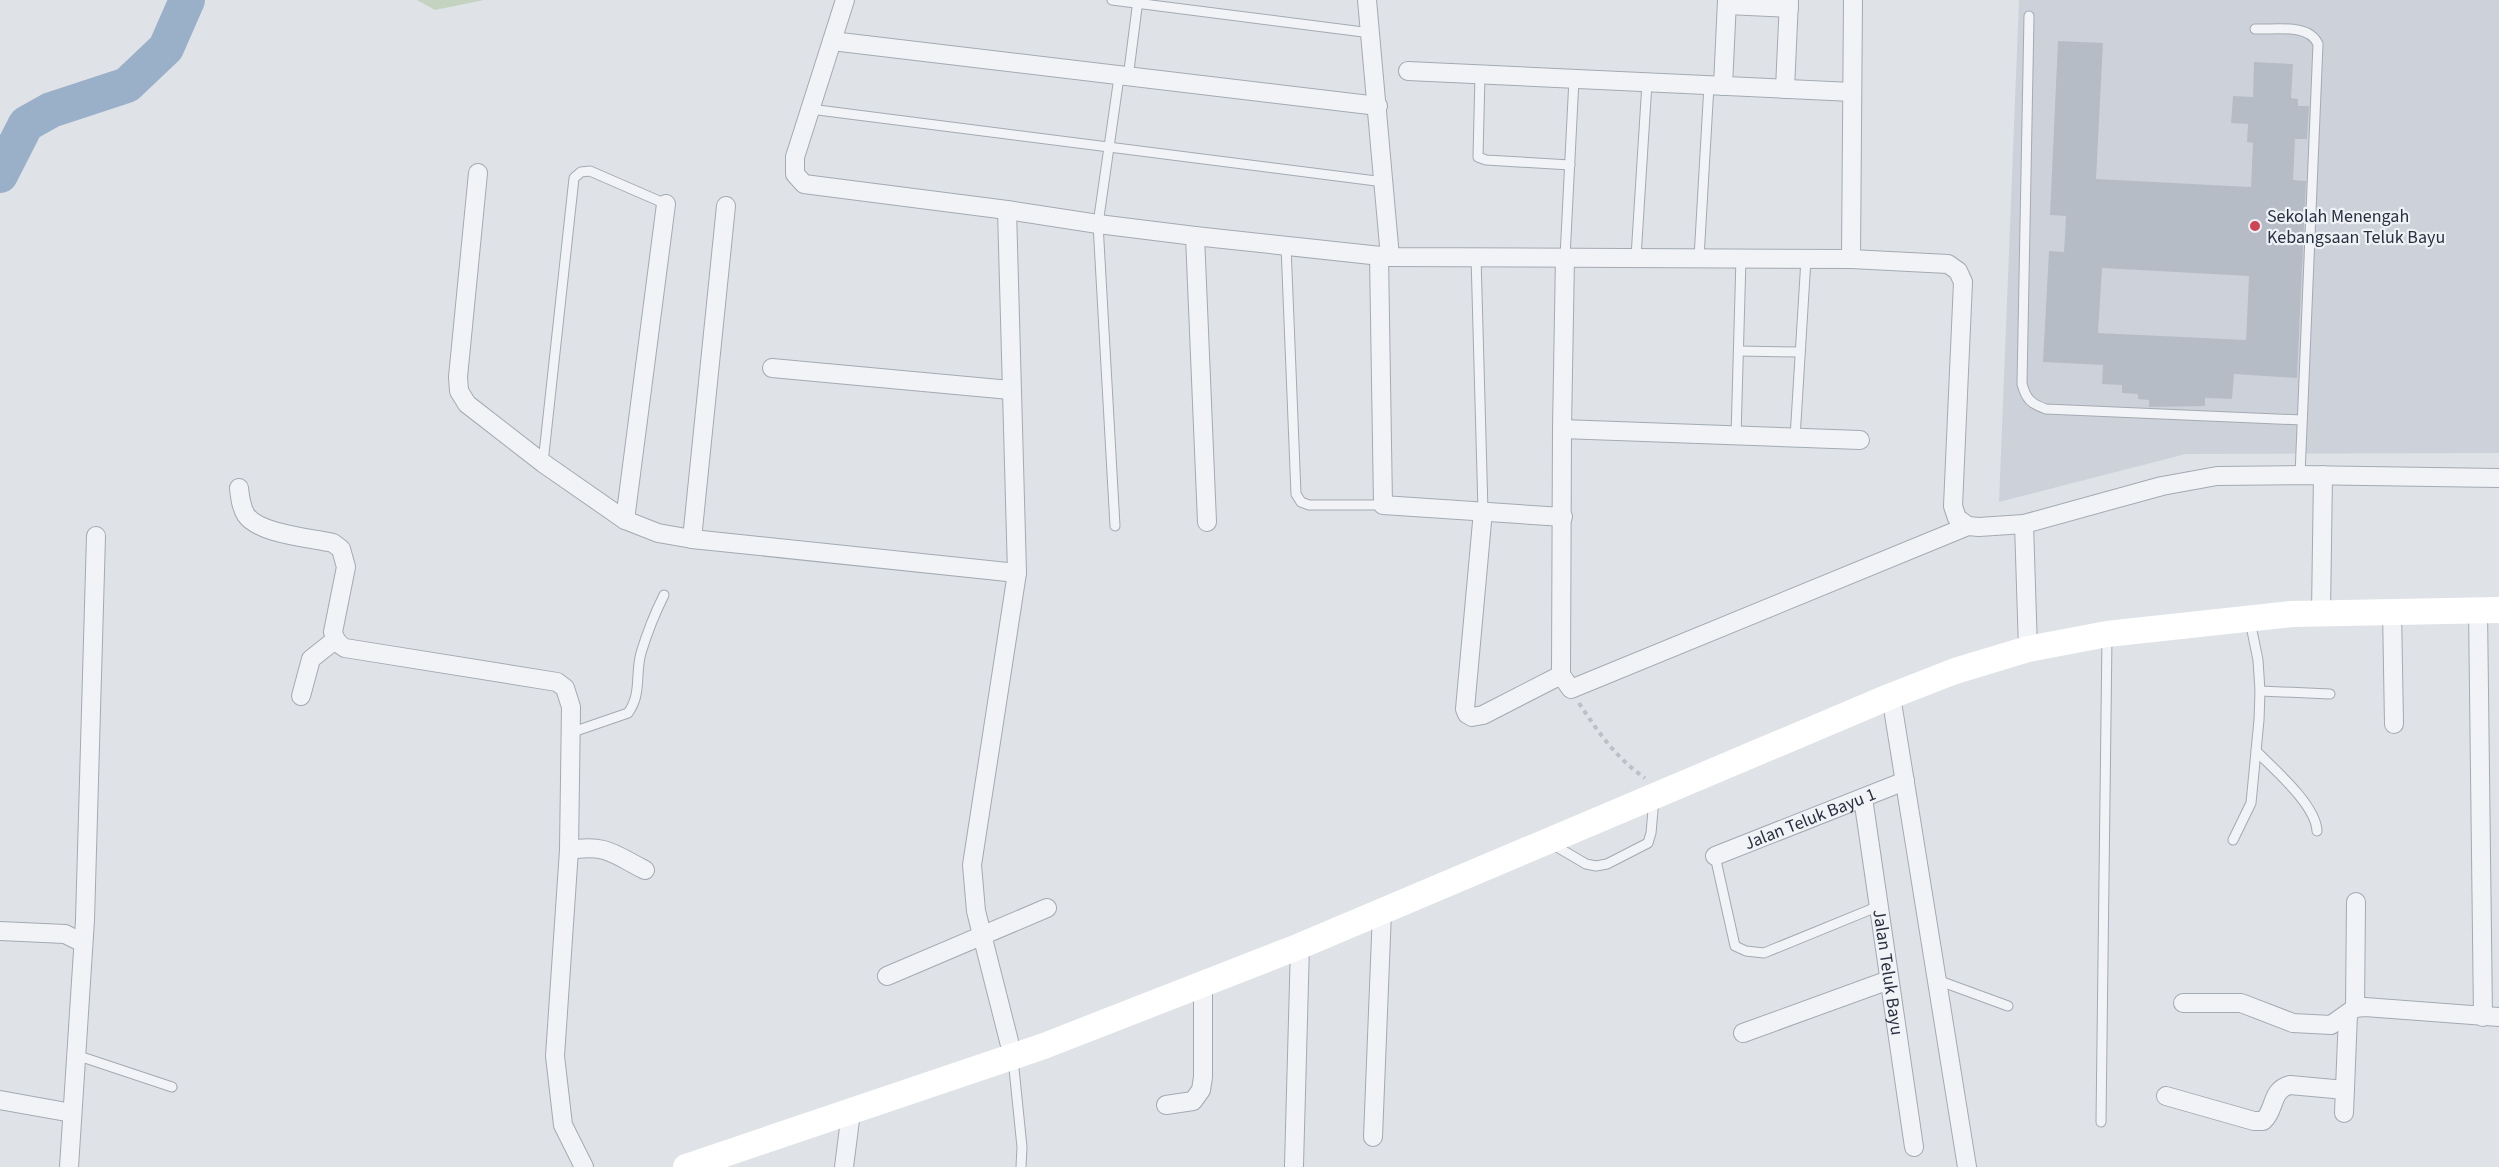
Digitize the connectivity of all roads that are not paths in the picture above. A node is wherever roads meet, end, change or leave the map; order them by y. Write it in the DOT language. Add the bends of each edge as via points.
graph roads {
  1 [pos="845,0"];
  2 [pos="1112,0"];
  3 [pos="1367,0"];
  4 [pos="1853,0"];
  5 [pos="1138,2"];
  6 [pos="1727,2"];
  7 [pos="1789,4"];
  8 [pos="2029,16"];
  9 [pos="2256,29"];
  10 [pos="1371,33"];
  11 [pos="832,41"];
  12 [pos="1408,71"];
  13 [pos="1480,75"];
  14 [pos="1124,77"];
  15 [pos="1574,79"];
  16 [pos="1647,83"];
  17 [pos="1716,86"];
  18 [pos="1785,89"];
  19 [pos="1852,92"];
  20 [pos="1378,106"];
  21 [pos="810,109"];
  22 [pos="1108,148"];
  23 [pos="1570,165"];
  24 [pos="478,172"];
  25 [pos="1384,182"];
  26 [pos="666,204"];
  27 [pos="726,206"];
  28 [pos="1007,210"];
  29 [pos="1098,224"];
  30 [pos="1195,236"];
  31 [pos="1286,246"];
  32 [pos="1385,256"];
  33 [pos="1476,256"];
  34 [pos="1565,257"];
  35 [pos="1636,257"];
  36 [pos="1699,258"];
  37 [pos="1741,258"];
  38 [pos="1806,259"];
  39 [pos="1851,259"];
  40 [pos="1739,351"];
  41 [pos="1800,352"];
  42 [pos="772,369"];
  43 [pos="1010,390"];
  44 [pos="2302,420"];
  45 [pos="1562,429"];
  46 [pos="1736,436"];
  47 [pos="1795,438"];
  48 [pos="1860,440"];
  49 [pos="543,463"];
  50 [pos="2300,475"];
  51 [pos="2323,475"];
  52 [pos="2499,478"];
  53 [pos="239,488"];
  54 [pos="1383,505"];
  55 [pos="1483,511"];
  56 [pos="1563,517"];
  57 [pos="625,520"];
  58 [pos="1207,522"];
  59 [pos="2024,524"];
  60 [pos="1115,526"];
  61 [pos="1968,526"];
  62 [pos="96,536"];
  63 [pos="692,539"];
  64 [pos="1017,573"];
  65 [pos="664,595"];
  66 [pos="2488,609"];
  67 [pos="2392,610"];
  68 [pos="2321,613"];
  69 [pos="2249,618"];
  70 [pos="2107,634"];
  71 [pos="335,640"];
  72 [pos="2028,649"];
  73 [pos="1561,675"];
  74 [pos="2260,691"];
  75 [pos="2330,694"];
  76 [pos="301,696"];
  77 [pos="1891,696"];
  78 [pos="2394,724"];
  79 [pos="570,734"];
  80 [pos="2256,751"];
  81 [pos="1905,781"];
  82 [pos="1660,794"];
  83 [pos="1863,798"];
  84 [pos="2317,831"];
  85 [pos="2233,840"];
  86 [pos="1547,842"];
  87 [pos="569,850"];
  88 [pos="1715,856"];
  89 [pos="645,870"];
  90 [pos="2356,902"];
  91 [pos="1879,906"];
  92 [pos="1047,908"];
  93 [pos="1383,912"];
  94 [pos="0,931"];
  95 [pos="981,934"];
  96 [pos="83,944"];
  97 [pos="1300,946"];
  98 [pos="887,976"];
  99 [pos="1889,980"];
  100 [pos="1937,980"];
  101 [pos="1203,984"];
  102 [pos="2183,1003"];
  103 [pos="2008,1006"];
  104 [pos="2351,1011"];
  105 [pos="2491,1017"];
  106 [pos="1743,1034"];
  107 [pos="76,1055"];
  108 [pos="1012,1057"];
  109 [pos="172,1087"];
  110 [pos="2345,1090"];
  111 [pos="2166,1096"];
  112 [pos="0,1100"];
  113 [pos="1167,1105"];
  114 [pos="851,1112"];
  115 [pos="72,1113"];
  116 [pos="2344,1113"];
  117 [pos="2102,1122"];
  118 [pos="1373,1137"];
  119 [pos="1914,1147"];
  120 [pos="1294,1165"];
  121 [pos="69,1167"];
  122 [pos="584,1167"];
  123 [pos="686,1167"];
  124 [pos="844,1167"];
  125 [pos="1021,1167"];
  126 [pos="1966,1167"];
  1 -- 11 [label="street"];
  2 -- 5 [label="lane"];
  3 -- 10 [label="street"];
  4 -- 19 [label="street"];
  5 -- 10 [label="lane"];
  5 -- 14 [label="lane"];
  6 -- 7 [label="street"];
  6 -- 17 [label="street"];
  7 -- 18 [label="street"];
  8 -- 44 [label="lane" via="2022,384 2025,396 2046,409"];
  9 -- 44 [label="lane" via="2307,31 2318,44"];
  10 -- 20 [label="street"];
  11 -- 14 [label="street"];
  11 -- 21 [label="street"];
  12 -- 13 [label="street"];
  13 -- 15 [label="street"];
  13 -- 23 [label="lane" via="1478,157"];
  14 -- 20 [label="street"];
  14 -- 22 [label="lane"];
  15 -- 16 [label="street"];
  15 -- 23 [label="lane"];
  16 -- 17 [label="street"];
  16 -- 35 [label="lane"];
  17 -- 18 [label="street"];
  17 -- 36 [label="lane"];
  18 -- 19 [label="street"];
  19 -- 39 [label="street"];
  20 -- 25 [label="street"];
  21 -- 22 [label="lane"];
  21 -- 28 [label="street" via="795,157 795,174 804,184"];
  22 -- 25 [label="lane"];
  22 -- 29 [label="lane"];
  23 -- 34 [label="lane"];
  24 -- 49 [label="street" via="459,391 466,404"];
  25 -- 32 [label="street"];
  26 -- 49 [label="lane" via="590,171 574,178"];
  26 -- 57 [label="street"];
  27 -- 63 [label="street"];
  28 -- 29 [label="street"];
  28 -- 43 [label="street"];
  29 -- 30 [label="street"];
  29 -- 60 [label="lane"];
  30 -- 31 [label="street"];
  30 -- 58 [label="street"];
  31 -- 32 [label="street"];
  31 -- 54 [label="lane" via="1296,494 1309,505"];
  32 -- 33 [label="street"];
  32 -- 54 [label="street"];
  33 -- 34 [label="street"];
  33 -- 55 [label="lane"];
  34 -- 35 [label="street"];
  34 -- 45 [label="street"];
  35 -- 36 [label="street"];
  36 -- 37 [label="street"];
  37 -- 38 [label="street"];
  37 -- 40 [label="lane"];
  38 -- 39 [label="street"];
  38 -- 41 [label="lane"];
  39 -- 61 [label="street" via="1948,264 1958,271 1963,282 1953,506 1957,518"];
  40 -- 41 [label="lane"];
  40 -- 46 [label="lane"];
  41 -- 47 [label="lane"];
  42 -- 43 [label="street"];
  43 -- 64 [label="street"];
  44 -- 50 [label="lane"];
  45 -- 46 [label="street"];
  45 -- 56 [label="street"];
  46 -- 47 [label="street"];
  47 -- 48 [label="street"];
  49 -- 57 [label="street"];
  50 -- 51 [label="street"];
  50 -- 59 [label="street" via="2190,480"];
  51 -- 52 [label="street"];
  51 -- 68 [label="street"];
  53 -- 71 [label="street" via="246,515 256,524 333,543 341,549 346,567 333,632"];
  54 -- 55 [label="street"];
  55 -- 56 [label="street"];
  55 -- 73 [label="street" via="1467,714 1482,715"];
  56 -- 73 [label="street"];
  57 -- 63 [label="street" via="658,533"];
  59 -- 61 [label="street"];
  59 -- 72 [label="street"];
  61 -- 73 [label="street" via="1571,689"];
  62 -- 96 [label="street"];
  63 -- 64 [label="street"];
  64 -- 95 [label="street" via="972,865"];
  65 -- 79 [label="lane" via="640,655 636,699 628,713"];
  66 -- 67 [label="main road"];
  66 -- 105 [label="street"];
  67 -- 68 [label="main road"];
  67 -- 78 [label="street"];
  68 -- 69 [label="main road"];
  69 -- 70 [label="main road"];
  69 -- 74 [label="lane"];
  70 -- 72 [label="main road"];
  70 -- 117 [label="lane"];
  71 -- 76 [label="street" via="311,659"];
  71 -- 79 [label="street" via="345,648 557,682 569,697"];
  72 -- 77 [label="main road"];
  74 -- 75 [label="lane"];
  74 -- 80 [label="lane"];
  77 -- 81 [label="street"];
  77 -- 82 [label="main road"];
  79 -- 87 [label="street"];
  80 -- 84 [label="lane" via="2301,799 2315,820"];
  80 -- 85 [label="lane" via="2251,803"];
  81 -- 83 [label="street, Jalan Teluk Bayu 1"];
  81 -- 100 [label="street"];
  82 -- 86 [label="main road"];
  82 -- 86 [label="lane" via="1648,843 1607,864 1586,864"];
  83 -- 88 [label="street, Jalan Teluk Bayu 1"];
  83 -- 91 [label="street, Jalan Teluk Bayu"];
  86 -- 93 [label="main road"];
  87 -- 89 [label="street" via="595,847"];
  87 -- 122 [label="street" via="555,1056 563,1125"];
  88 -- 91 [label="lane" via="1735,946 1746,951 1764,953"];
  90 -- 104 [label="street"];
  91 -- 99 [label="street, Jalan Teluk Bayu"];
  92 -- 95 [label="street"];
  93 -- 97 [label="main road"];
  93 -- 118 [label="street"];
  94 -- 96 [label="street" via="65,934"];
  95 -- 98 [label="street"];
  95 -- 108 [label="street"];
  96 -- 107 [label="street"];
  97 -- 101 [label="main road"];
  97 -- 120 [label="street"];
  99 -- 106 [label="street"];
  99 -- 119 [label="street, Jalan Teluk Bayu"];
  100 -- 103 [label="lane"];
  100 -- 126 [label="street"];
  101 -- 108 [label="main road"];
  101 -- 113 [label="street" via="1201,1090 1193,1101"];
  102 -- 104 [label="street" via="2241,1003 2293,1023 2331,1025"];
  104 -- 105 [label="street" via="2365,1007"];
  104 -- 110 [label="street"];
  107 -- 109 [label="lane"];
  107 -- 115 [label="street"];
  108 -- 114 [label="main road"];
  108 -- 125 [label="lane"];
  110 -- 111 [label="street" via="2282,1087 2275,1094 2270,1115 2263,1121"];
  110 -- 116 [label="street"];
  112 -- 115 [label="street"];
  114 -- 123 [label="main road"];
  114 -- 124 [label="street"];
  115 -- 121 [label="street"];
}
